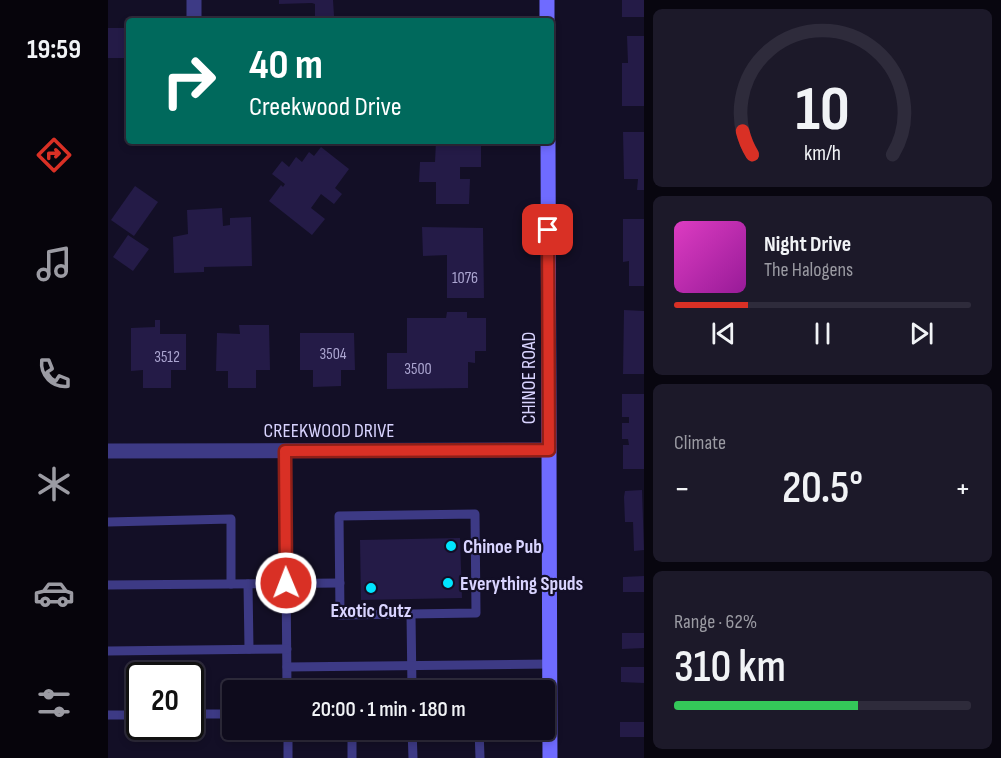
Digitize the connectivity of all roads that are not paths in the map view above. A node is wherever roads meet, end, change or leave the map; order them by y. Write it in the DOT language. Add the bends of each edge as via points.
graph roads {
  1 [pos="194,0"];
  2 [pos="547,0"];
  3 [pos="194,18"];
  4 [pos="548,18"];
  5 [pos="548,144"];
  6 [pos="549,450"];
  7 [pos="108,451"];
  8 [pos="285,451"];
  9 [pos="108,522"];
  10 [pos="286,583"];
  11 [pos="340,583"];
  12 [pos="231,584"];
  13 [pos="248,584"];
  14 [pos="108,585"];
  15 [pos="411,614"];
  16 [pos="249,649"];
  17 [pos="287,649"];
  18 [pos="108,651"];
  19 [pos="550,664"];
  20 [pos="412,666"];
  21 [pos="287,667"];
  22 [pos="287,680"];
  23 [pos="412,680"];
  24 [pos="204,714"];
  25 [pos="222,714"];
  26 [pos="108,715"];
  27 [pos="126,715"];
  28 [pos="288,740"];
  29 [pos="352,740"];
  30 [pos="412,740"];
  31 [pos="479,740"];
  32 [pos="288,758"];
  33 [pos="352,758"];
  34 [pos="413,758"];
  35 [pos="480,758"];
  36 [pos="550,758"];
  1 -- 3 [label="street"];
  2 -- 4 [label="street"];
  5 -- 6 [label="street, CHINOE ROAD"];
  6 -- 8 [label="street, CREEKWOOD DRIVE"];
  6 -- 19 [label="street, CHINOE ROAD"];
  7 -- 8 [label="street, CREEKWOOD DRIVE"];
  8 -- 10 [label="lane"];
  9 -- 12 [label="lane" via="231,519"];
  10 -- 11 [label="lane"];
  10 -- 13 [label="lane"];
  10 -- 17 [label="lane"];
  11 -- 15 [label="lane" via="340,615"];
  11 -- 15 [label="lane" via="339,516 475,514 476,613"];
  12 -- 13 [label="lane"];
  12 -- 14 [label="lane"];
  13 -- 16 [label="lane"];
  15 -- 20 [label="lane"];
  16 -- 17 [label="lane"];
  16 -- 18 [label="lane"];
  17 -- 21 [label="lane"];
  19 -- 20 [label="lane"];
  19 -- 36 [label="street, CHINOE ROAD"];
  20 -- 21 [label="lane"];
  20 -- 23 [label="lane"];
  21 -- 22 [label="lane"];
  24 -- 25 [label="lane"];
  26 -- 27 [label="lane"];
  28 -- 32 [label="lane"];
  29 -- 33 [label="lane"];
  30 -- 34 [label="lane"];
  31 -- 35 [label="lane"];
}
